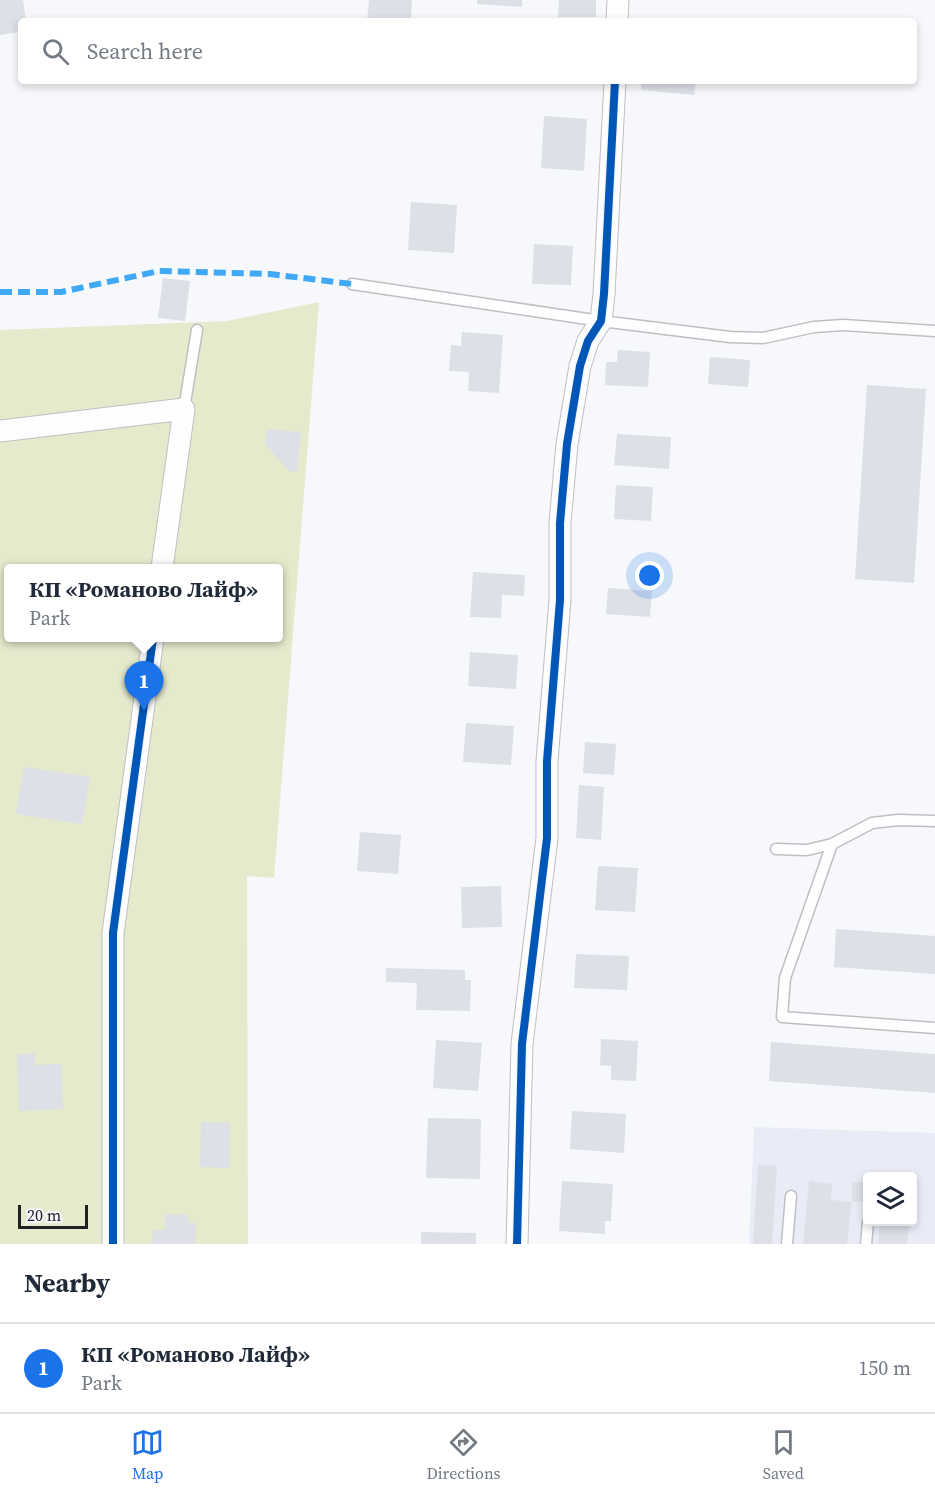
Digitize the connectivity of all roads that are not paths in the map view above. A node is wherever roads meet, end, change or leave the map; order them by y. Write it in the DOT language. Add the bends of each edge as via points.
graph roads {
  1 [pos="618,0"];
  2 [pos="618,18"];
  3 [pos="615,84"];
  4 [pos="352,284"];
  5 [pos="601,321"];
  6 [pos="197,330"];
  7 [pos="935,331"];
  8 [pos="184,409"];
  9 [pos="0,431"];
  10 [pos="163,564"];
  11 [pos="152,642"];
  12 [pos="935,821"];
  13 [pos="832,844"];
  14 [pos="776,849"];
  15 [pos="935,1028"];
  16 [pos="791,1196"];
  17 [pos="868,1226"];
  18 [pos="113,1244"];
  19 [pos="517,1244"];
  20 [pos="787,1244"];
  21 [pos="866,1244"];
  1 -- 2 [label="street"];
  3 -- 5 [label="street"];
  4 -- 5 [label="lane"];
  5 -- 7 [label="lane" via="730,337 764,338 814,327 843,326"];
  5 -- 19 [label="street" via="588,341 580,366 567,444 547,761 547,838 522,1044"];
  6 -- 8 [label="lane"];
  8 -- 9 [label="street"];
  8 -- 10 [label="street"];
  11 -- 18 [label="street" via="112,933"];
  12 -- 13 [label="lane" via="898,819 872,823"];
  13 -- 14 [label="lane" via="807,850"];
  13 -- 15 [label="lane" via="785,978 782,1017"];
  16 -- 20 [label="lane"];
  17 -- 21 [label="lane"];
}
